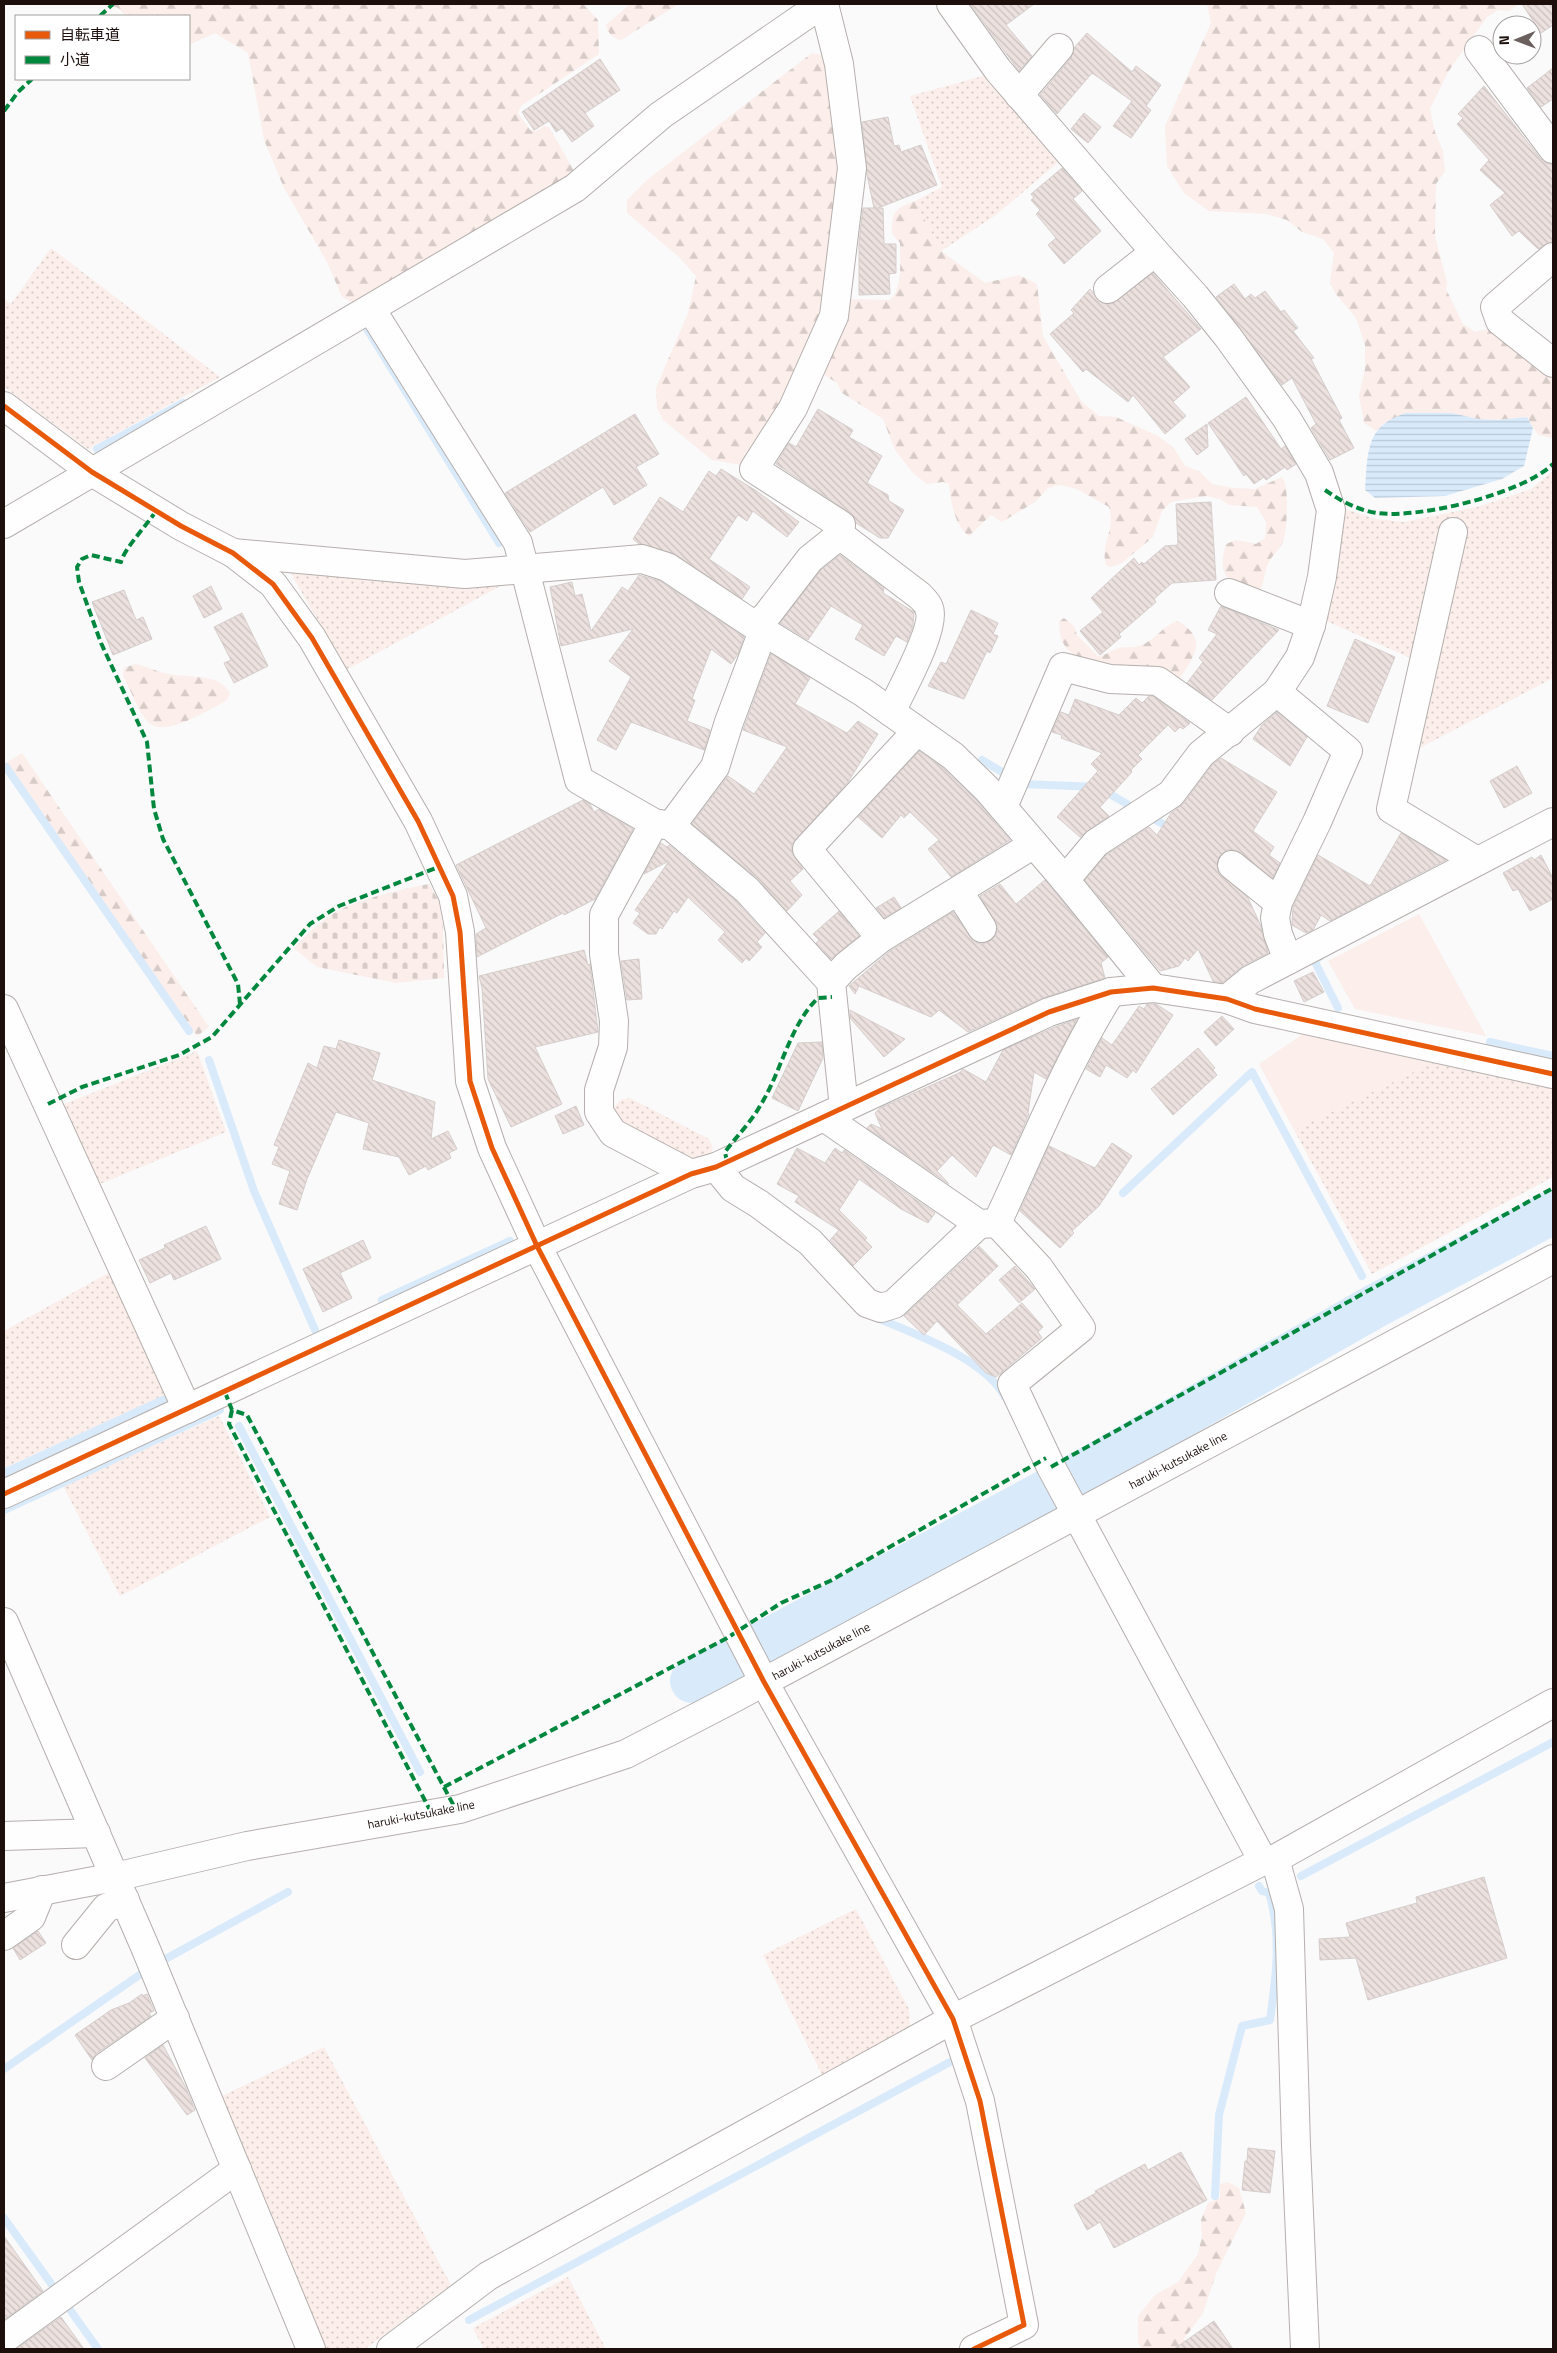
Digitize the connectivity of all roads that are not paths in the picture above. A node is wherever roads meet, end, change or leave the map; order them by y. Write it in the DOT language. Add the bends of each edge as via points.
graph roads {
  1 [pos="823,4"];
  2 [pos="951,4"];
  3 [pos="1059,48"];
  4 [pos="1479,50"];
  5 [pos="1020,95"];
  6 [pos="1553,149"];
  7 [pos="1155,252"];
  8 [pos="1553,257"];
  9 [pos="1108,290"];
  10 [pos="371,309"];
  11 [pos="1553,363"];
  12 [pos="4,406"];
  13 [pos="92,472"];
  14 [pos="4,524"];
  15 [pos="1453,532"];
  16 [pos="840,535"];
  17 [pos="233,553"];
  18 [pos="524,567"];
  19 [pos="1229,593"];
  20 [pos="1311,625"];
  21 [pos="760,628"];
  22 [pos="1277,692"];
  23 [pos="891,712"];
  24 [pos="917,731"];
  25 [pos="1230,732"];
  26 [pos="1003,807"];
  27 [pos="1553,822"];
  28 [pos="663,825"];
  29 [pos="1034,844"];
  30 [pos="1478,861"];
  31 [pos="1232,865"];
  32 [pos="1065,880"];
  33 [pos="959,892"];
  34 [pos="1278,902"];
  35 [pos="982,928"];
  36 [pos="882,938"];
  37 [pos="1288,960"];
  38 [pos="831,982"];
  39 [pos="1153,988"];
  40 [pos="1111,992"];
  41 [pos="1227,999"];
  42 [pos="4,1009"];
  43 [pos="1553,1074"];
  44 [pos="834,1112"];
  45 [pos="703,1171"];
  46 [pos="988,1224"];
  47 [pos="537,1246"];
  48 [pos="1553,1259"];
  49 [pos="187,1409"];
  50 [pos="4,1494"];
  51 [pos="1076,1514"];
  52 [pos="4,1622"];
  53 [pos="764,1682"];
  54 [pos="1553,1703"];
  55 [pos="96,1833"];
  56 [pos="4,1836"];
  57 [pos="1269,1860"];
  58 [pos="120,1888"];
  59 [pos="42,1890"];
  60 [pos="4,1898"];
  61 [pos="4,1936"];
  62 [pos="76,1945"];
  63 [pos="175,2018"];
  64 [pos="953,2020"];
  65 [pos="106,2066"];
  66 [pos="237,2169"];
  67 [pos="4,2339"];
  68 [pos="312,2349"];
  69 [pos="391,2349"];
  70 [pos="974,2349"];
  71 [pos="1305,2349"];
  1 -- 10 [label="street" via="661,115 575,188"];
  1 -- 16 [label="street" via="839,64 852,168 834,316 794,408 754,469 842,525"];
  2 -- 5 [label="street"];
  3 -- 5 [label="street"];
  4 -- 6 [label="street"];
  5 -- 7 [label="street"];
  7 -- 9 [label="street"];
  7 -- 20 [label="street" via="1228,337 1287,420 1319,473 1331,510 1322,577"];
  8 -- 11 [label="street" via="1495,307 1500,321"];
  10 -- 13 [label="street"];
  10 -- 18 [label="street" via="518,543"];
  12 -- 13 [label="street"];
  13 -- 14 [label="street"];
  13 -- 17 [label="street"];
  15 -- 30 [label="street" via="1391,810"];
  16 -- 21 [label="street" via="810,559"];
  16 -- 23 [label="street" via="920,596 930,608 930,624 925,638"];
  17 -- 18 [label="street" via="465,574"];
  17 -- 47 [label="street" via="273,584 312,638 418,820 441,866 460,932 470,1081 492,1148"];
  18 -- 21 [label="street" via="642,559 668,567"];
  18 -- 28 [label="street" via="579,780"];
  19 -- 20 [label="street"];
  20 -- 22 [label="street" via="1300,657"];
  21 -- 23 [label="street"];
  21 -- 28 [label="street" via="714,767"];
  22 -- 25 [label="street"];
  22 -- 34 [label="street" via="1348,751"];
  23 -- 24 [label="street"];
  24 -- 26 [label="street" via="954,756"];
  24 -- 36 [label="street" via="807,849"];
  25 -- 26 [label="street" via="1158,681 1110,679 1063,667"];
  25 -- 32 [label="street" via="1201,754 1171,794 1096,842"];
  26 -- 29 [label="street"];
  27 -- 30 [label="street"];
  28 -- 38 [label="street" via="748,890"];
  28 -- 45 [label="street" via="604,915 604,954 614,1021 614,1046 600,1090 599,1112 613,1133"];
  29 -- 32 [label="street"];
  29 -- 33 [label="street"];
  30 -- 37 [label="street"];
  31 -- 34 [label="street"];
  32 -- 39 [label="street"];
  33 -- 35 [label="street"];
  33 -- 36 [label="street"];
  34 -- 37 [label="street" via="1275,918"];
  36 -- 38 [label="street"];
  37 -- 41 [label="street" via="1250,980"];
  38 -- 44 [label="street"];
  39 -- 40 [label="street"];
  39 -- 41 [label="street"];
  40 -- 44 [label="street" via="1049,1012"];
  40 -- 46 [label="street"];
  41 -- 43 [label="street" via="1255,1009"];
  42 -- 49 [label="street"];
  44 -- 45 [label="street"];
  44 -- 46 [label="street"];
  45 -- 46 [label="street" via="759,1204 810,1242 868,1303 881,1308 894,1304"];
  45 -- 47 [label="street"];
  46 -- 51 [label="street" via="1039,1268 1081,1328 1012,1384"];
  47 -- 49 [label="street"];
  47 -- 53 [label="street"];
  48 -- 51 [label="street, haruki-kutsukake line"];
  49 -- 50 [label="street"];
  51 -- 53 [label="street, haruki-kutsukake line"];
  51 -- 57 [label="street"];
  52 -- 55 [label="street"];
  53 -- 58 [label="street, haruki-kutsukake line" via="626,1754 460,1809 247,1846"];
  53 -- 64 [label="street"];
  54 -- 57 [label="street"];
  55 -- 56 [label="street"];
  55 -- 58 [label="street"];
  57 -- 64 [label="street"];
  57 -- 71 [label="street" via="1289,1909"];
  58 -- 59 [label="street, haruki-kutsukake line"];
  58 -- 62 [label="street"];
  58 -- 63 [label="street"];
  59 -- 60 [label="street, haruki-kutsukake line"];
  59 -- 61 [label="street" via="31,1917"];
  63 -- 65 [label="street"];
  63 -- 66 [label="street"];
  64 -- 69 [label="street" via="488,2276"];
  64 -- 70 [label="street" via="980,2101 1024,2325"];
  66 -- 67 [label="street"];
  66 -- 68 [label="street"];
}
